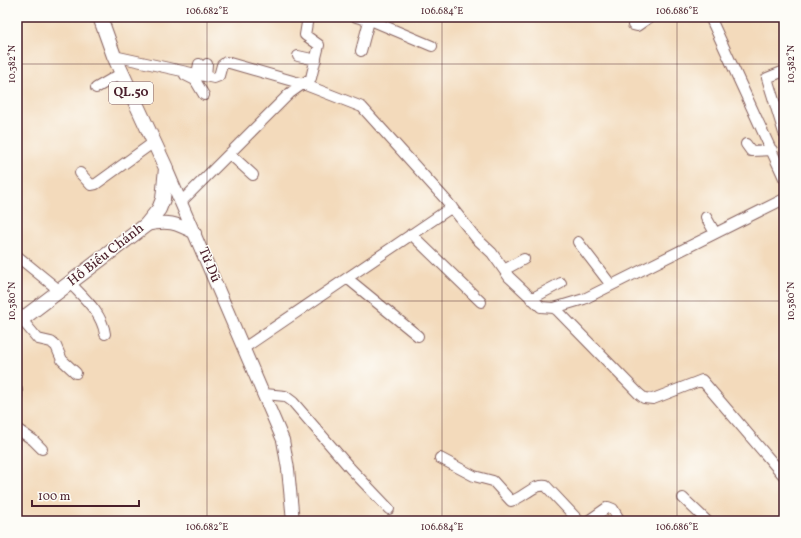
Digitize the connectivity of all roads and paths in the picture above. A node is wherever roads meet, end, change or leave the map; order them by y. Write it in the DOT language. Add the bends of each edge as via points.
graph roads {
  1 [pos="100,17"];
  2 [pos="308,17"];
  3 [pos="356,17"];
  4 [pos="650,17"];
  5 [pos="710,17"];
  6 [pos="373,20"];
  7 [pos="633,25"];
  8 [pos="432,46"];
  9 [pos="361,51"];
  10 [pos="114,56"];
  11 [pos="298,56"];
  12 [pos="316,60"];
  13 [pos="170,68"];
  14 [pos="784,71"];
  15 [pos="122,73"];
  16 [pos="206,76"];
  17 [pos="303,84"];
  18 [pos="96,88"];
  19 [pos="204,95"];
  20 [pos="784,132"];
  21 [pos="154,142"];
  22 [pos="746,144"];
  23 [pos="772,150"];
  24 [pos="230,154"];
  25 [pos="166,168"];
  26 [pos="783,172"];
  27 [pos="80,173"];
  28 [pos="253,175"];
  29 [pos="784,199"];
  30 [pos="182,201"];
  31 [pos="452,207"];
  32 [pos="706,218"];
  33 [pos="146,225"];
  34 [pos="196,233"];
  35 [pos="715,233"];
  36 [pos="411,234"];
  37 [pos="578,242"];
  38 [pos="17,256"];
  39 [pos="524,259"];
  40 [pos="504,270"];
  41 [pos="347,278"];
  42 [pos="561,284"];
  43 [pos="611,285"];
  44 [pos="65,287"];
  45 [pos="531,299"];
  46 [pos="481,302"];
  47 [pos="557,310"];
  48 [pos="19,322"];
  49 [pos="105,334"];
  50 [pos="418,336"];
  51 [pos="244,348"];
  52 [pos="76,372"];
  53 [pos="17,390"];
  54 [pos="265,394"];
  55 [pos="17,396"];
  56 [pos="17,429"];
  57 [pos="42,449"];
  58 [pos="440,458"];
  59 [pos="784,476"];
  60 [pos="683,498"];
  61 [pos="389,510"];
  62 [pos="293,521"];
  63 [pos="579,521"];
  64 [pos="588,521"];
  65 [pos="620,521"];
  66 [pos="707,521"];
  1 -- 10 [label="highway, Từ Dũ / QL.50"];
  2 -- 12 [label="street" via="305,35 318,45"];
  3 -- 6 [label="street"];
  4 -- 7 [label="street" via="637,26"];
  5 -- 23 [label="street"];
  6 -- 8 [label="street"];
  6 -- 9 [label="street"];
  10 -- 13 [label="street"];
  10 -- 15 [label="highway, Từ Dũ / QL.50"];
  11 -- 12 [label="street"];
  12 -- 17 [label="street" via="312,78"];
  13 -- 16 [label="street"];
  13 -- 19 [label="street" via="172,74 185,75 195,80"];
  14 -- 20 [label="street" via="767,78"];
  15 -- 18 [label="street"];
  15 -- 21 [label="highway, Từ Dũ / QL.50"];
  16 -- 16 [label="street" via="207,63"];
  16 -- 17 [label="street" via="219,76 222,65 226,62"];
  17 -- 24 [label="street" via="290,93"];
  17 -- 31 [label="street" via="362,107"];
  21 -- 25 [label="highway, Từ Dũ / QL.50"];
  21 -- 27 [label="street" via="93,186"];
  22 -- 23 [label="street" via="752,151"];
  23 -- 26 [label="street"];
  24 -- 28 [label="street"];
  24 -- 30 [label="street"];
  25 -- 30 [label="main road, Từ Dũ"];
  25 -- 33 [label="highway, Hồ Biểu Chánh" via="163,199 159,209"];
  29 -- 35 [label="street"];
  30 -- 34 [label="main road, Từ Dũ"];
  31 -- 36 [label="street"];
  31 -- 40 [label="street"];
  32 -- 35 [label="street"];
  33 -- 34 [label="main road" via="174,223"];
  33 -- 44 [label="highway, Hồ Biểu Chánh"];
  34 -- 51 [label="main road, Từ Dũ"];
  35 -- 43 [label="street"];
  36 -- 41 [label="street"];
  36 -- 46 [label="street"];
  37 -- 43 [label="street"];
  38 -- 44 [label="street"];
  39 -- 40 [label="street"];
  40 -- 45 [label="street"];
  41 -- 50 [label="street"];
  41 -- 51 [label="street"];
  42 -- 45 [label="street"];
  43 -- 47 [label="street"];
  44 -- 48 [label="highway, Hồ Biểu Chánh"];
  44 -- 49 [label="street" via="100,318"];
  45 -- 47 [label="street" via="541,307"];
  47 -- 59 [label="street" via="644,398 653,399 699,380 705,381"];
  48 -- 52 [label="street" via="38,339 56,346 62,360"];
  51 -- 54 [label="main road, Từ Dũ"];
  53 -- 55 [label="street"];
  54 -- 61 [label="street" via="285,396 293,402"];
  54 -- 62 [label="main road, Từ Dũ" via="283,440"];
  56 -- 57 [label="street"];
  58 -- 63 [label="street" via="474,476 493,481 512,501 533,488 546,486"];
  60 -- 66 [label="street"];
  64 -- 65 [label="street" via="608,507 614,509"];
}
